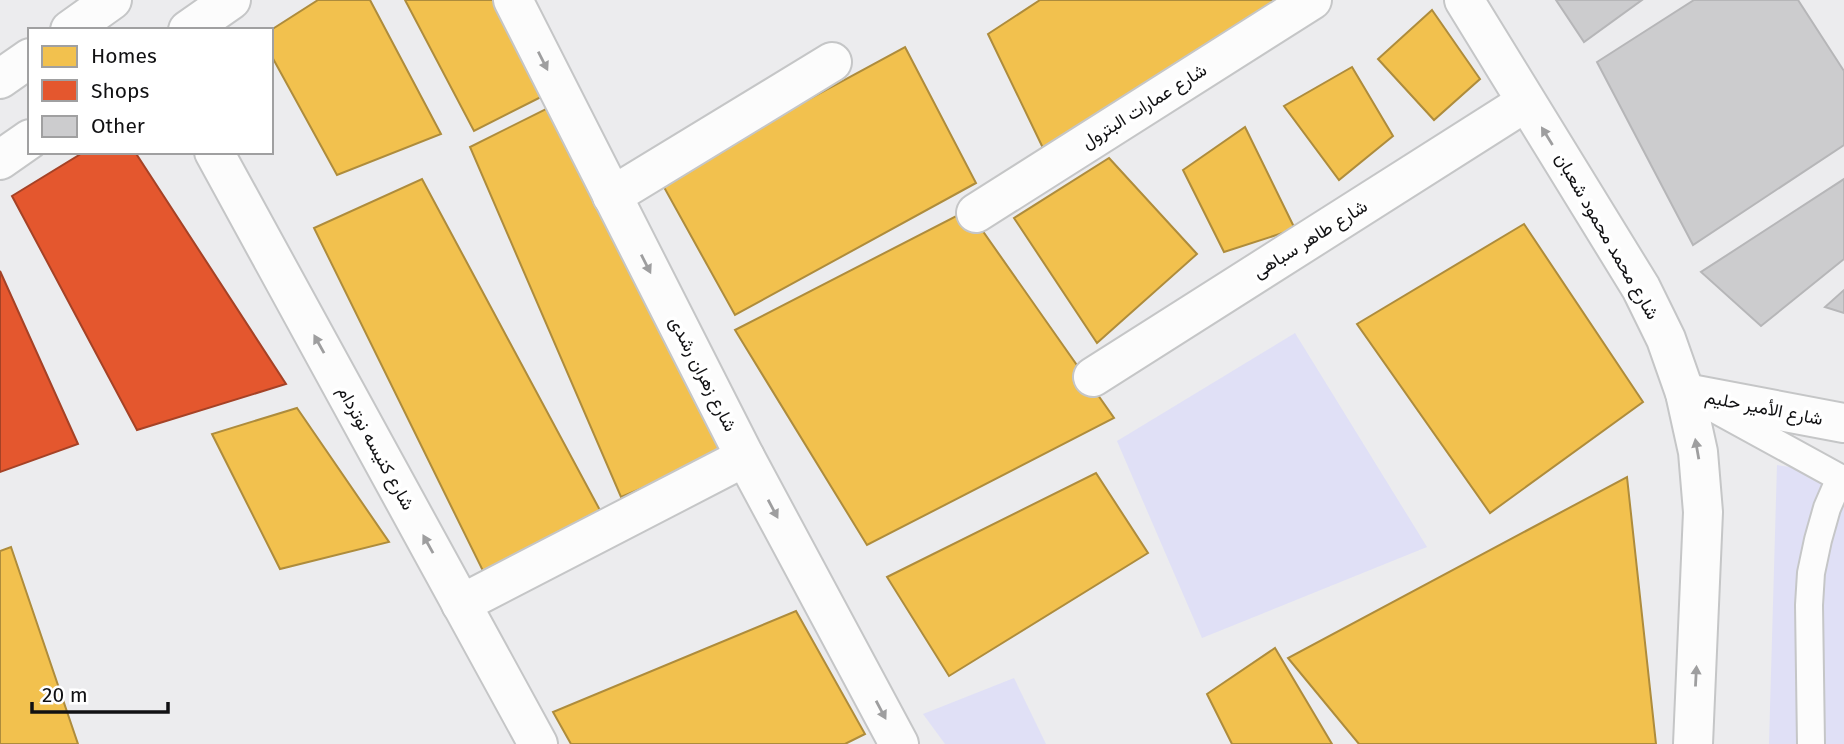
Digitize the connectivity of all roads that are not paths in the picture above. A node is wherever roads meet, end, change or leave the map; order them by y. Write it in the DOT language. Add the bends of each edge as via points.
graph roads {
  1 [pos="112,0"];
  2 [pos="231,0"];
  3 [pos="513,0"];
  4 [pos="1312,0"];
  5 [pos="1464,0"];
  6 [pos="73,28"];
  7 [pos="191,28"];
  8 [pos="28,59"];
  9 [pos="832,62"];
  10 [pos="0,79"];
  11 [pos="1526,102"];
  12 [pos="28,140"];
  13 [pos="215,154"];
  14 [pos="0,160"];
  15 [pos="612,196"];
  16 [pos="976,213"];
  17 [pos="1093,377"];
  18 [pos="1685,393"];
  19 [pos="1844,423"];
  20 [pos="745,457"];
  21 [pos="1842,479"];
  22 [pos="461,604"];
  23 [pos="538,744"];
  24 [pos="899,744"];
  25 [pos="1693,744"];
  26 [pos="1811,744"];
  1 -- 6 [label="street"];
  2 -- 7 [label="street"];
  3 -- 15 [label="street, شارع زهران رشدى, one-way"];
  4 -- 16 [label="street, شارع عمارات البترول"];
  5 -- 11 [label="street, شارع محمد محمود شعبان"];
  8 -- 10 [label="street"];
  9 -- 15 [label="street"];
  11 -- 17 [label="street, شارع طاهر سباهى"];
  18 -- 11 [label="street, شارع محمد محمود شعبان, one-way" via="1641,288"];
  12 -- 14 [label="street"];
  22 -- 13 [label="street, شارع كنيسه نوتردام, one-way"];
  15 -- 20 [label="street, شارع زهران رشدى, one-way"];
  18 -- 19 [label="street, شارع الأمير حليم"];
  18 -- 21 [label="lane"];
  25 -- 18 [label="street, شارع محمد محمود شعبان, one-way" via="1703,512 1698,452"];
  20 -- 22 [label="street"];
  20 -- 24 [label="street, شارع زهران رشدى, one-way"];
  21 -- 26 [label="lane" via="1827,508 1811,573"];
  22 -- 23 [label="street, شارع كنيسه نوتردام"];
}
